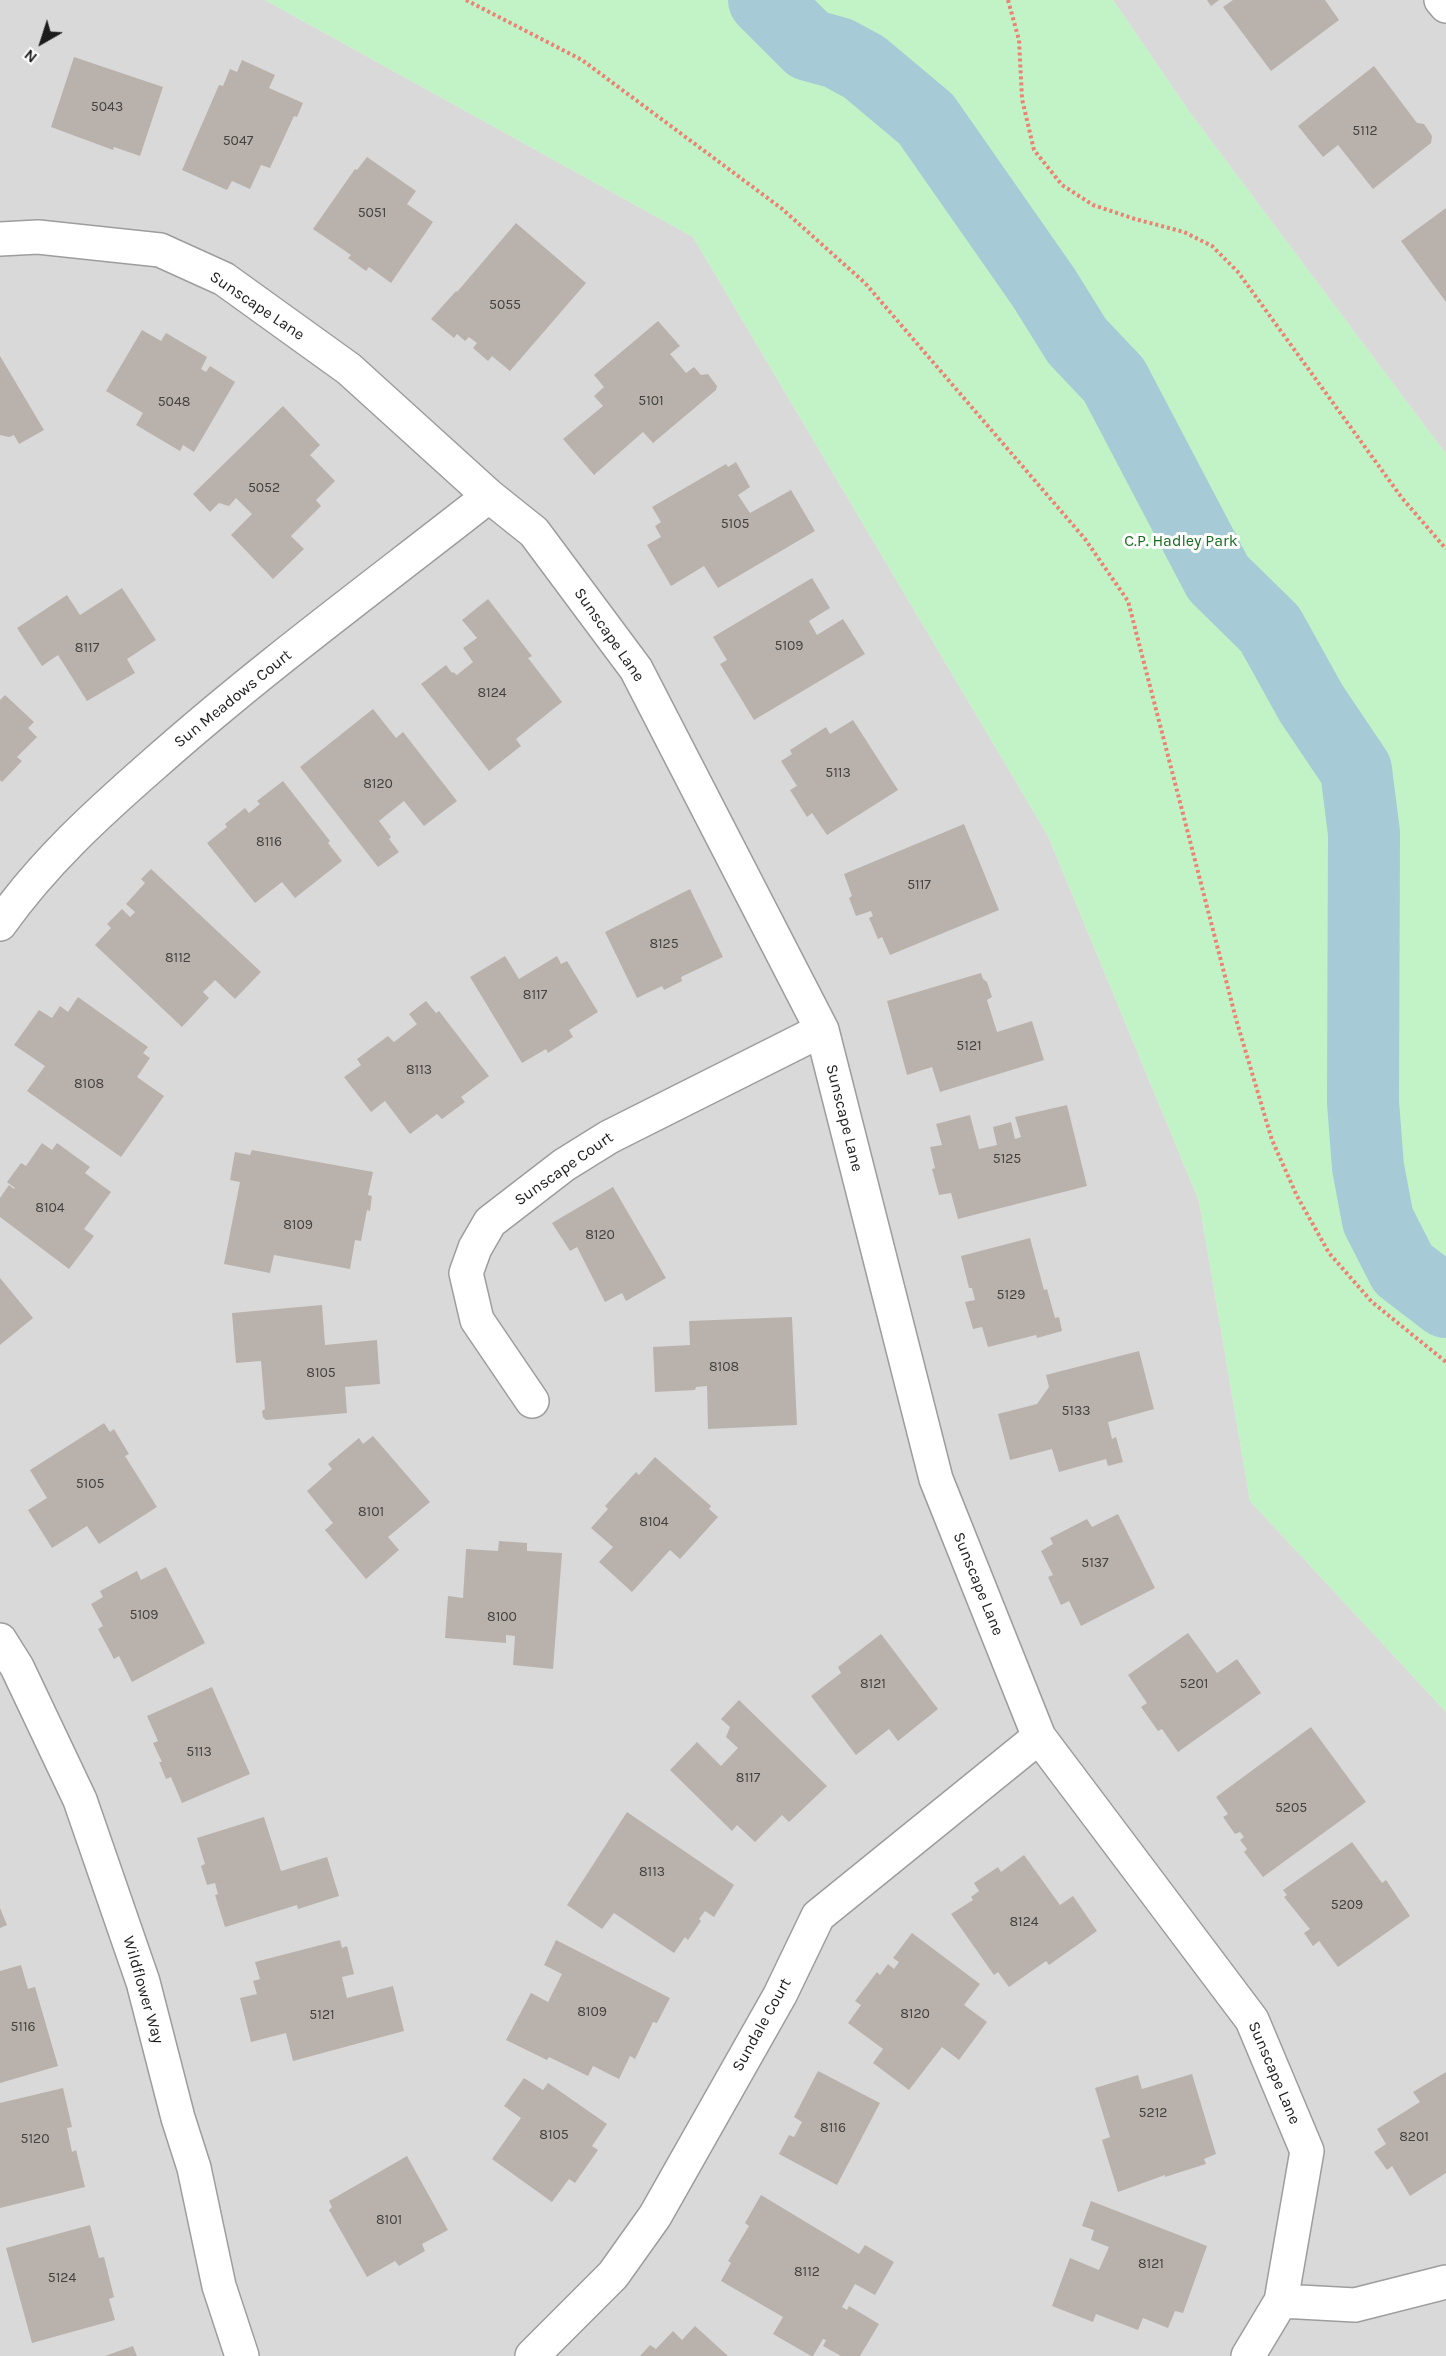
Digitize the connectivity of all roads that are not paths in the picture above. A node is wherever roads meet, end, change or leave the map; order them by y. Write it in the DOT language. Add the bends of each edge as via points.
graph roads {
  1 [pos="1441,0"];
  2 [pos="1446,6"];
  3 [pos="0,239"];
  4 [pos="489,496"];
  5 [pos="0,924"];
  6 [pos="822,1030"];
  7 [pos="531,1401"];
  8 [pos="0,1640"];
  9 [pos="1039,1737"];
  10 [pos="1446,2282"];
  11 [pos="1281,2301"];
  12 [pos="242,2356"];
  13 [pos="532,2356"];
  14 [pos="1248,2356"];
  1 -- 2 [label="street"];
  3 -- 4 [label="street, Sunscape Lane" via="38,237 160,250 224,279 349,369"];
  4 -- 5 [label="street, Sun Meadows Court" via="204,720 88,822 25,889"];
  4 -- 6 [label="street, Sunscape Lane" via="534,532 636,669"];
  6 -- 7 [label="street, Sunscape Court" via="609,1137 490,1222 466,1273 477,1320"];
  6 -- 9 [label="street, Sunscape Lane" via="936,1479"];
  8 -- 12 [label="street, Wildflower Way" via="17,1667 80,1800 144,1982 194,2168 219,2286"];
  9 -- 11 [label="street, Sunscape Lane" via="1252,2020 1307,2151"];
  9 -- 13 [label="street, Sundale Court" via="818,1916 780,1995 656,2216 613,2275"];
  10 -- 11 [label="street" via="1355,2305"];
  11 -- 14 [label="street"];
}
